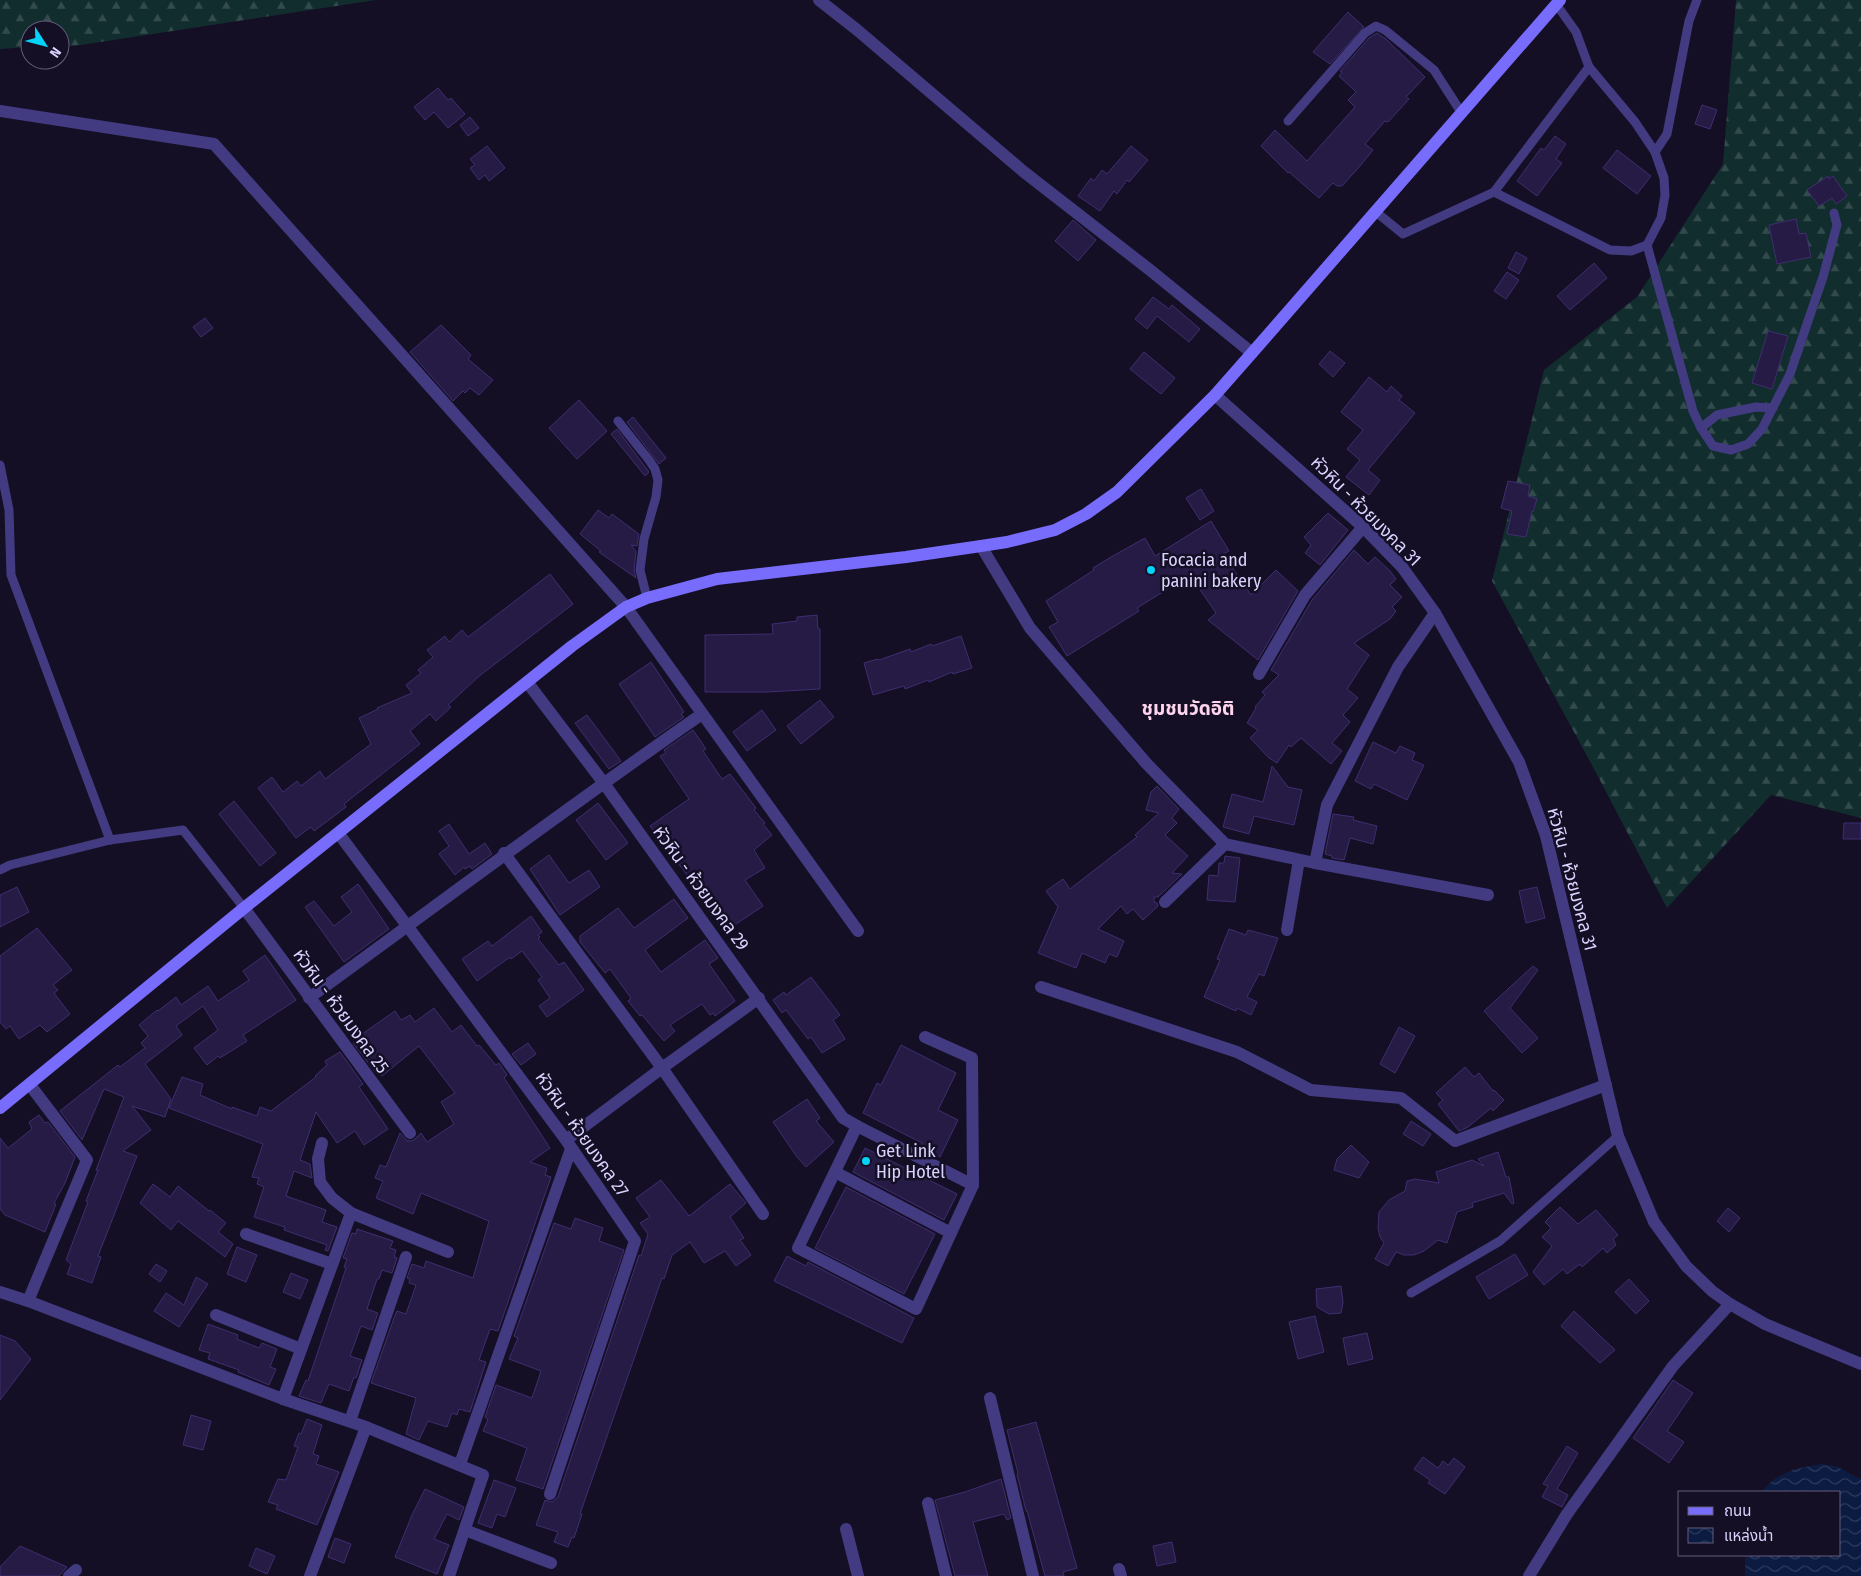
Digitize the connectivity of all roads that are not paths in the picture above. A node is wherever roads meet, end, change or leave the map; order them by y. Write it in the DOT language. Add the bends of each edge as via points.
graph roads {
  1 [pos="819,0"];
  2 [pos="1697,0"];
  3 [pos="1558,2"];
  4 [pos="1589,66"];
  5 [pos="0,111"];
  6 [pos="1461,112"];
  7 [pos="1288,121"];
  8 [pos="1655,152"];
  9 [pos="1494,192"];
  10 [pos="1376,212"];
  11 [pos="1834,212"];
  12 [pos="1647,245"];
  13 [pos="1252,353"];
  14 [pos="1215,395"];
  15 [pos="1773,408"];
  16 [pos="618,420"];
  17 [pos="1701,428"];
  18 [pos="0,465"];
  19 [pos="1363,527"];
  20 [pos="981,546"];
  21 [pos="647,598"];
  22 [pos="626,606"];
  23 [pos="1435,613"];
  24 [pos="1258,674"];
  25 [pos="527,682"];
  26 [pos="702,714"];
  27 [pos="603,782"];
  28 [pos="339,834"];
  29 [pos="110,840"];
  30 [pos="1225,844"];
  31 [pos="504,853"];
  32 [pos="1300,860"];
  33 [pos="1315,863"];
  34 [pos="0,870"];
  35 [pos="1488,896"];
  36 [pos="1165,902"];
  37 [pos="244,908"];
  38 [pos="408,925"];
  39 [pos="858,930"];
  40 [pos="1287,930"];
  41 [pos="1041,987"];
  42 [pos="309,998"];
  43 [pos="759,998"];
  44 [pos="925,1037"];
  45 [pos="662,1068"];
  46 [pos="30,1085"];
  47 [pos="1606,1085"];
  48 [pos="0,1108"];
  49 [pos="857,1126"];
  50 [pos="410,1133"];
  51 [pos="1618,1136"];
  52 [pos="322,1143"];
  53 [pos="569,1144"];
  54 [pos="835,1172"];
  55 [pos="973,1185"];
  56 [pos="351,1213"];
  57 [pos="763,1214"];
  58 [pos="951,1233"];
  59 [pos="246,1234"];
  60 [pos="448,1252"];
  61 [pos="406,1257"];
  62 [pos="332,1264"];
  63 [pos="0,1292"];
  64 [pos="1411,1292"];
  65 [pos="28,1301"];
  66 [pos="1730,1304"];
  67 [pos="216,1315"];
  68 [pos="301,1348"];
  69 [pos="1861,1364"];
  70 [pos="990,1398"];
  71 [pos="283,1399"];
  72 [pos="350,1421"];
  73 [pos="366,1427"];
  74 [pos="460,1464"];
  75 [pos="550,1494"];
  76 [pos="928,1503"];
  77 [pos="846,1529"];
  78 [pos="465,1530"];
  79 [pos="551,1563"];
  80 [pos="310,1576"];
  81 [pos="449,1576"];
  82 [pos="858,1576"];
  83 [pos="946,1576"];
  84 [pos="1033,1576"];
  85 [pos="1529,1576"];
  1 -- 13 [label="street" via="1024,172"];
  2 -- 8 [label="lane" via="1689,21 1666,134"];
  3 -- 4 [label="lane" via="1576,32"];
  3 -- 6 [label="main road"];
  4 -- 8 [label="lane"];
  4 -- 9 [label="lane"];
  5 -- 22 [label="street" via="214,144"];
  6 -- 7 [label="lane" via="1434,70 1376,26 1365,33"];
  6 -- 10 [label="main road"];
  8 -- 12 [label="lane" via="1664,178 1665,195 1661,218"];
  9 -- 10 [label="lane" via="1403,234"];
  9 -- 12 [label="lane" via="1610,250 1631,251"];
  10 -- 13 [label="main road"];
  11 -- 15 [label="lane" via="1837,225 1823,277 1790,374"];
  12 -- 17 [label="lane" via="1692,411"];
  13 -- 14 [label="main road"];
  14 -- 19 [label="street, หัวหิน - ห้วยมงคล 31"];
  14 -- 20 [label="main road" via="1117,492 1086,514 1055,530"];
  15 -- 17 [label="lane" via="1756,407 1717,415"];
  15 -- 17 [label="lane" via="1762,429 1748,444 1731,450 1713,446"];
  16 -- 21 [label="lane" via="649,460 658,480 640,570"];
  18 -- 29 [label="lane" via="9,510 11,575"];
  19 -- 23 [label="street, หัวหิน - ห้วยมงคล 31" via="1402,567"];
  19 -- 24 [label="street" via="1306,595"];
  20 -- 21 [label="main road" via="717,579"];
  20 -- 30 [label="street" via="1030,628 1146,763"];
  21 -- 22 [label="main road"];
  22 -- 25 [label="main road"];
  22 -- 26 [label="street"];
  23 -- 33 [label="street" via="1398,667 1327,805"];
  23 -- 47 [label="street, หัวหิน - ห้วยมงคล 31" via="1518,762 1546,836"];
  25 -- 27 [label="street, หัวหิน - ห้วยมงคล 29"];
  25 -- 28 [label="main road"];
  26 -- 27 [label="street"];
  26 -- 39 [label="street"];
  27 -- 31 [label="street"];
  27 -- 43 [label="street, หัวหิน - ห้วยมงคล 29"];
  28 -- 37 [label="main road"];
  28 -- 38 [label="street, หัวหิน - ห้วยมงคล 27"];
  29 -- 34 [label="lane"];
  29 -- 37 [label="lane" via="183,830"];
  30 -- 32 [label="street"];
  30 -- 36 [label="street"];
  31 -- 38 [label="street"];
  31 -- 45 [label="street"];
  32 -- 33 [label="street"];
  32 -- 40 [label="street"];
  33 -- 35 [label="street"];
  37 -- 42 [label="street, หัวหิน - ห้วยมงคล 25"];
  37 -- 46 [label="main road"];
  38 -- 42 [label="street"];
  38 -- 53 [label="street, หัวหิน - ห้วยมงคล 27"];
  41 -- 47 [label="street" via="1237,1052 1311,1090 1401,1098 1455,1141"];
  42 -- 50 [label="street, หัวหิน - ห้วยมงคล 25"];
  43 -- 45 [label="street"];
  43 -- 49 [label="street, หัวหิน - ห้วยมงคล 29" via="843,1118"];
  44 -- 55 [label="street" via="972,1058"];
  45 -- 53 [label="street"];
  45 -- 57 [label="street"];
  46 -- 48 [label="main road"];
  46 -- 65 [label="street" via="87,1160"];
  47 -- 51 [label="street, หัวหิน - ห้วยมงคล 31"];
  49 -- 54 [label="street"];
  49 -- 55 [label="street"];
  51 -- 64 [label="lane" via="1500,1241"];
  51 -- 66 [label="street, หัวหิน - ห้วยมงคล 31" via="1654,1222 1686,1266"];
  52 -- 56 [label="street" via="318,1159 320,1182 332,1198"];
  53 -- 74 [label="street"];
  53 -- 75 [label="street, หัวหิน - ห้วยมงคล 27" via="636,1241"];
  54 -- 58 [label="street"];
  54 -- 58 [label="street" via="798,1248 916,1309"];
  55 -- 58 [label="street"];
  56 -- 60 [label="street"];
  56 -- 62 [label="street"];
  59 -- 62 [label="street"];
  61 -- 72 [label="street"];
  62 -- 68 [label="street"];
  63 -- 65 [label="street"];
  65 -- 71 [label="street"];
  66 -- 69 [label="street, หัวหิน - ห้วยมงคล 31" via="1765,1324"];
  66 -- 85 [label="street" via="1674,1366 1568,1514"];
  67 -- 68 [label="street"];
  68 -- 71 [label="street"];
  70 -- 84 [label="street"];
  71 -- 72 [label="street"];
  72 -- 73 [label="street"];
  73 -- 74 [label="street"];
  73 -- 80 [label="street"];
  74 -- 78 [label="street" via="483,1475"];
  76 -- 83 [label="street"];
  77 -- 82 [label="street"];
  78 -- 79 [label="street"];
  78 -- 81 [label="street"];
}
